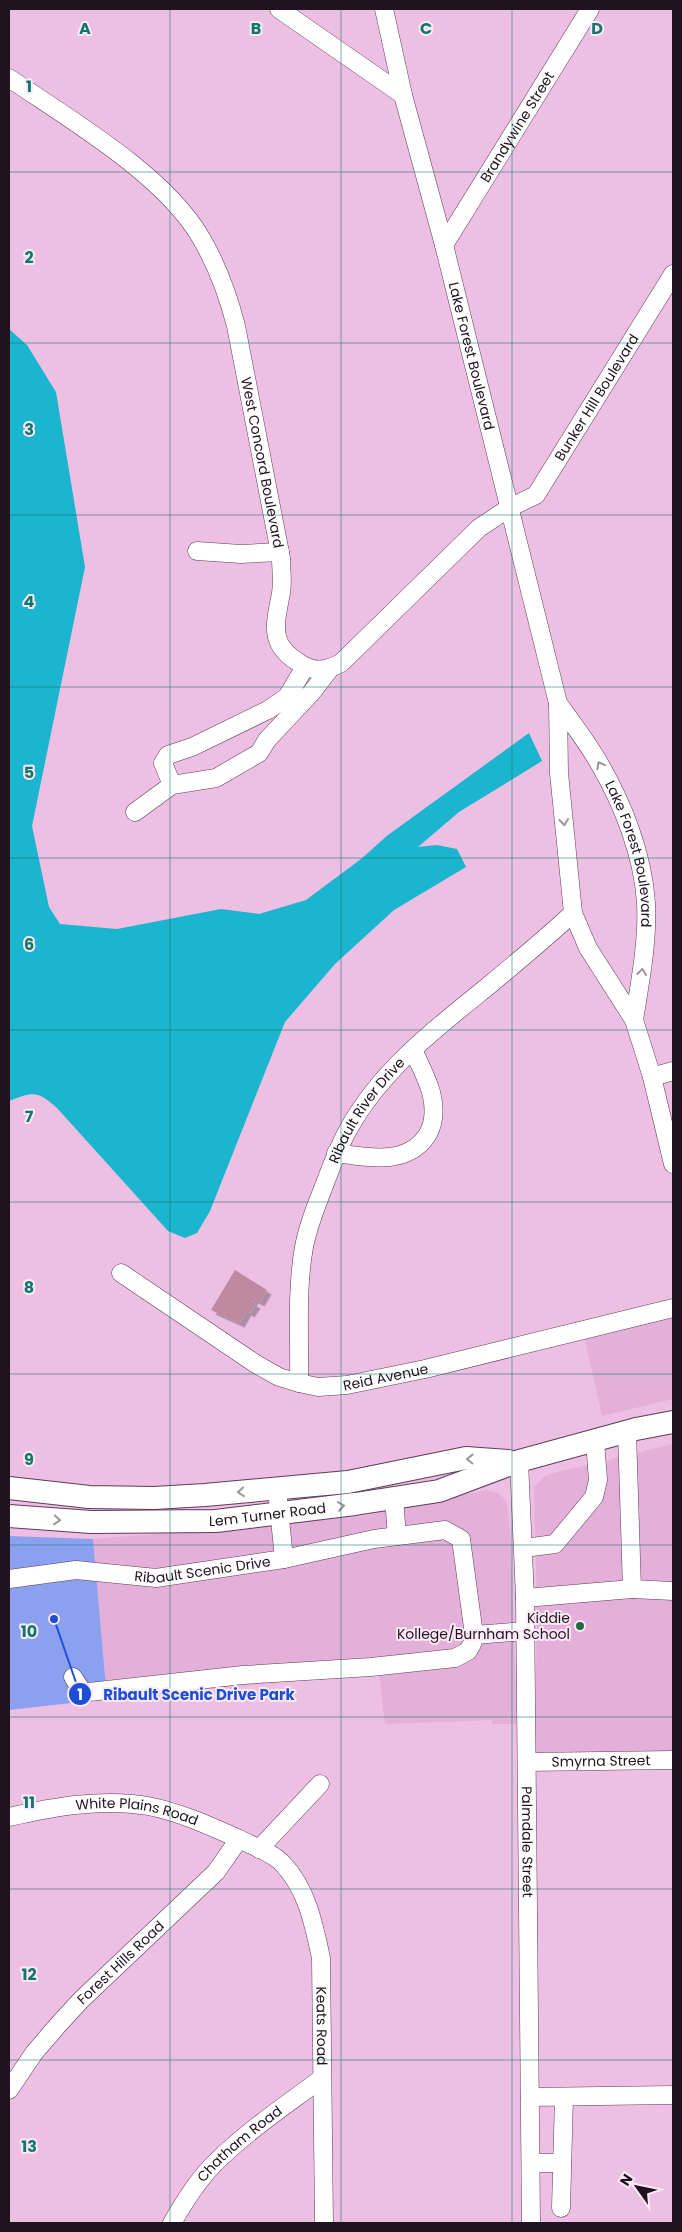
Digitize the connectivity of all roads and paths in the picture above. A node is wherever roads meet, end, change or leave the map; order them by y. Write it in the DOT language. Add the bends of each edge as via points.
graph roads {
  1 [pos="279,9"];
  2 [pos="384,9"];
  3 [pos="590,9"];
  4 [pos="9,78"];
  5 [pos="403,95"];
  6 [pos="444,245"];
  7 [pos="673,274"];
  8 [pos="509,508"];
  9 [pos="198,550"];
  10 [pos="280,552"];
  11 [pos="305,667"];
  12 [pos="329,670"];
  13 [pos="558,703"];
  14 [pos="172,785"];
  15 [pos="135,812"];
  16 [pos="573,914"];
  17 [pos="634,1020"];
  18 [pos="413,1050"];
  19 [pos="673,1071"];
  20 [pos="652,1077"];
  21 [pos="336,1153"];
  22 [pos="673,1164"];
  23 [pos="121,1273"];
  24 [pos="673,1308"];
  25 [pos="300,1383"];
  26 [pos="673,1422"];
  27 [pos="628,1432"];
  28 [pos="595,1441"];
  29 [pos="519,1461"];
  30 [pos="9,1488"];
  31 [pos="277,1489"];
  32 [pos="388,1499"];
  33 [pos="279,1514"];
  34 [pos="9,1516"];
  35 [pos="392,1537"];
  36 [pos="524,1548"];
  37 [pos="284,1559"];
  38 [pos="112,1572"];
  39 [pos="9,1579"];
  40 [pos="632,1589"];
  41 [pos="9,1591"];
  42 [pos="673,1591"];
  43 [pos="525,1598"];
  44 [pos="526,1631"];
  45 [pos="474,1635"];
  46 [pos="73,1677"];
  47 [pos="673,1760"];
  48 [pos="527,1762"];
  49 [pos="320,1784"];
  50 [pos="9,1817"];
  51 [pos="238,1839"];
  52 [pos="259,1849"];
  53 [pos="322,2078"];
  54 [pos="9,2090"];
  55 [pos="673,2095"];
  56 [pos="530,2097"];
  57 [pos="564,2097"];
  58 [pos="531,2162"];
  59 [pos="562,2163"];
  60 [pos="561,2208"];
  61 [pos="172,2223"];
  62 [pos="324,2223"];
  63 [pos="531,2223"];
  1 -- 5 [label="street"];
  2 -- 5 [label="street, Lake Forest Boulevard"];
  3 -- 6 [label="street, Brandywine Street"];
  4 -- 10 [label="street, West Concord Boulevard" via="146,176 179,207 200,236 218,270 234,319"];
  5 -- 6 [label="street, Lake Forest Boulevard"];
  6 -- 8 [label="street, Lake Forest Boulevard"];
  7 -- 8 [label="street, Bunker Hill Boulevard" via="536,494"];
  8 -- 12 [label="street" via="479,528 341,663"];
  8 -- 13 [label="street, Lake Forest Boulevard"];
  9 -- 10 [label="street" via="241,554"];
  10 -- 11 [label="street, West Concord Boulevard" via="281,591 274,630 280,646"];
  11 -- 12 [label="street"];
  11 -- 14 [label="street" via="287,697 268,710 192,747 168,755 163,763"];
  12 -- 14 [label="street" via="259,753 216,778"];
  13 -- 16 [label="street, Lake Forest Boulevard, one-way" via="559,773"];
  17 -- 13 [label="street, Lake Forest Boulevard, one-way" via="642,970 646,903 639,855 599,762"];
  14 -- 15 [label="street"];
  16 -- 17 [label="street, Lake Forest Boulevard" via="588,948"];
  16 -- 18 [label="street, Ribault River Drive"];
  17 -- 20 [label="street, Lake Forest Boulevard"];
  18 -- 21 [label="street, Ribault River Drive" via="382,1081 364,1105"];
  18 -- 21 [label="street" via="431,1092 434,1114 429,1132 419,1146 404,1155 381,1158"];
  19 -- 20 [label="street"];
  20 -- 22 [label="street, Lake Forest Boulevard"];
  21 -- 25 [label="street, Ribault River Drive" via="312,1216 304,1248"];
  23 -- 25 [label="street, Reid Avenue" via="256,1364 279,1377"];
  24 -- 25 [label="street, Reid Avenue" via="347,1386 318,1387"];
  26 -- 27 [label="main road, Lem Turner Road"];
  27 -- 28 [label="main road, Lem Turner Road"];
  27 -- 40 [label="street"];
  28 -- 29 [label="main road, Lem Turner Road"];
  28 -- 36 [label="street" via="598,1480 594,1497 555,1544"];
  29 -- 31 [label="main road, Lem Turner Road, one-way" via="466,1458 348,1482"];
  29 -- 32 [label="main road, Lem Turner Road" via="439,1491"];
  29 -- 36 [label="street, Palmdale Street"];
  31 -- 30 [label="main road, Lem Turner Road, one-way" via="154,1498 88,1497"];
  31 -- 33 [label="street, Ribault Scenic Drive"];
  33 -- 32 [label="main road, Lem Turner Road, one-way"];
  32 -- 35 [label="street"];
  34 -- 33 [label="main road, Lem Turner Road, one-way" via="91,1522 165,1522 216,1521"];
  33 -- 37 [label="street, Ribault Scenic Drive"];
  35 -- 37 [label="street"];
  35 -- 45 [label="street" via="445,1530 461,1539"];
  36 -- 43 [label="street, Palmdale Street"];
  37 -- 38 [label="street, Ribault Scenic Drive" via="156,1578"];
  38 -- 39 [label="street, Ribault Scenic Drive" via="76,1570"];
  38 -- 41 [label="street, Ribault Scenic Drive"];
  40 -- 42 [label="street"];
  40 -- 43 [label="street"];
  43 -- 44 [label="street, Palmdale Street"];
  44 -- 45 [label="street"];
  44 -- 48 [label="street, Palmdale Street"];
  45 -- 46 [label="street" via="468,1651 455,1658 371,1667 243,1675 89,1692 82,1691"];
  47 -- 48 [label="street, Smyrna Street"];
  48 -- 56 [label="street, Palmdale Street"];
  49 -- 52 [label="street"];
  50 -- 51 [label="street, White Plains Road" via="79,1805 138,1805 181,1815"];
  51 -- 52 [label="street, White Plains Road"];
  51 -- 54 [label="street, Forest Hills Road" via="216,1872 58,2025"];
  52 -- 53 [label="street, Keats Road" via="282,1863 301,1890 314,1922 321,1958"];
  53 -- 61 [label="street, Chatham Road" via="211,2167"];
  53 -- 62 [label="street, Keats Road"];
  55 -- 57 [label="street"];
  56 -- 57 [label="street"];
  56 -- 58 [label="street, Palmdale Street"];
  57 -- 59 [label="street"];
  58 -- 59 [label="street"];
  58 -- 63 [label="street, Palmdale Street"];
  59 -- 60 [label="street"];
}
